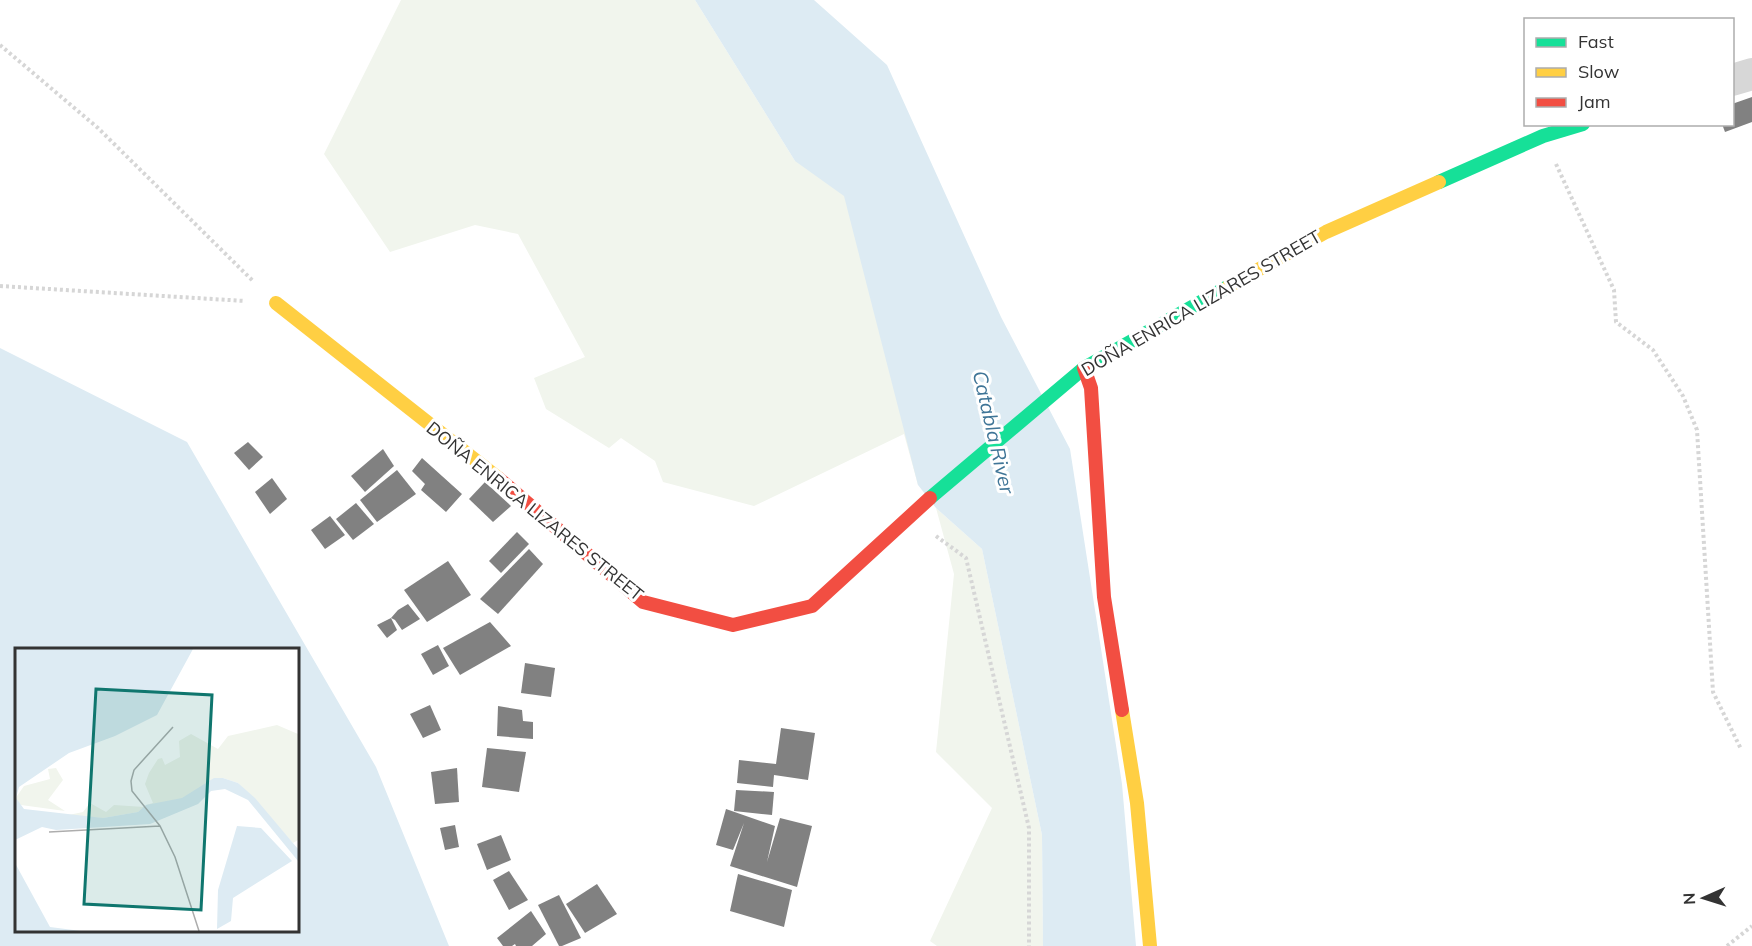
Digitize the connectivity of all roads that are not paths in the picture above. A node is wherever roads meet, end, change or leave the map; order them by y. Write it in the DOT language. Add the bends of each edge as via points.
graph roads {
  1 [pos="1752,74"];
  2 [pos="1734,79"];
  3 [pos="1576,126"];
  4 [pos="276,303"];
  5 [pos="1084,368"];
  6 [pos="1150,946"];
  1 -- 2 [label="street"];
  3 -- 5 [label="street, DOÑA ENRICA LIZARES STREET" via="1543,136 1326,232"];
  4 -- 5 [label="street, DOÑA ENRICA LIZARES STREET" via="522,497 643,602 733,625 812,606 918,508"];
  5 -- 6 [label="street" via="1091,388 1104,597 1137,803"];
}
